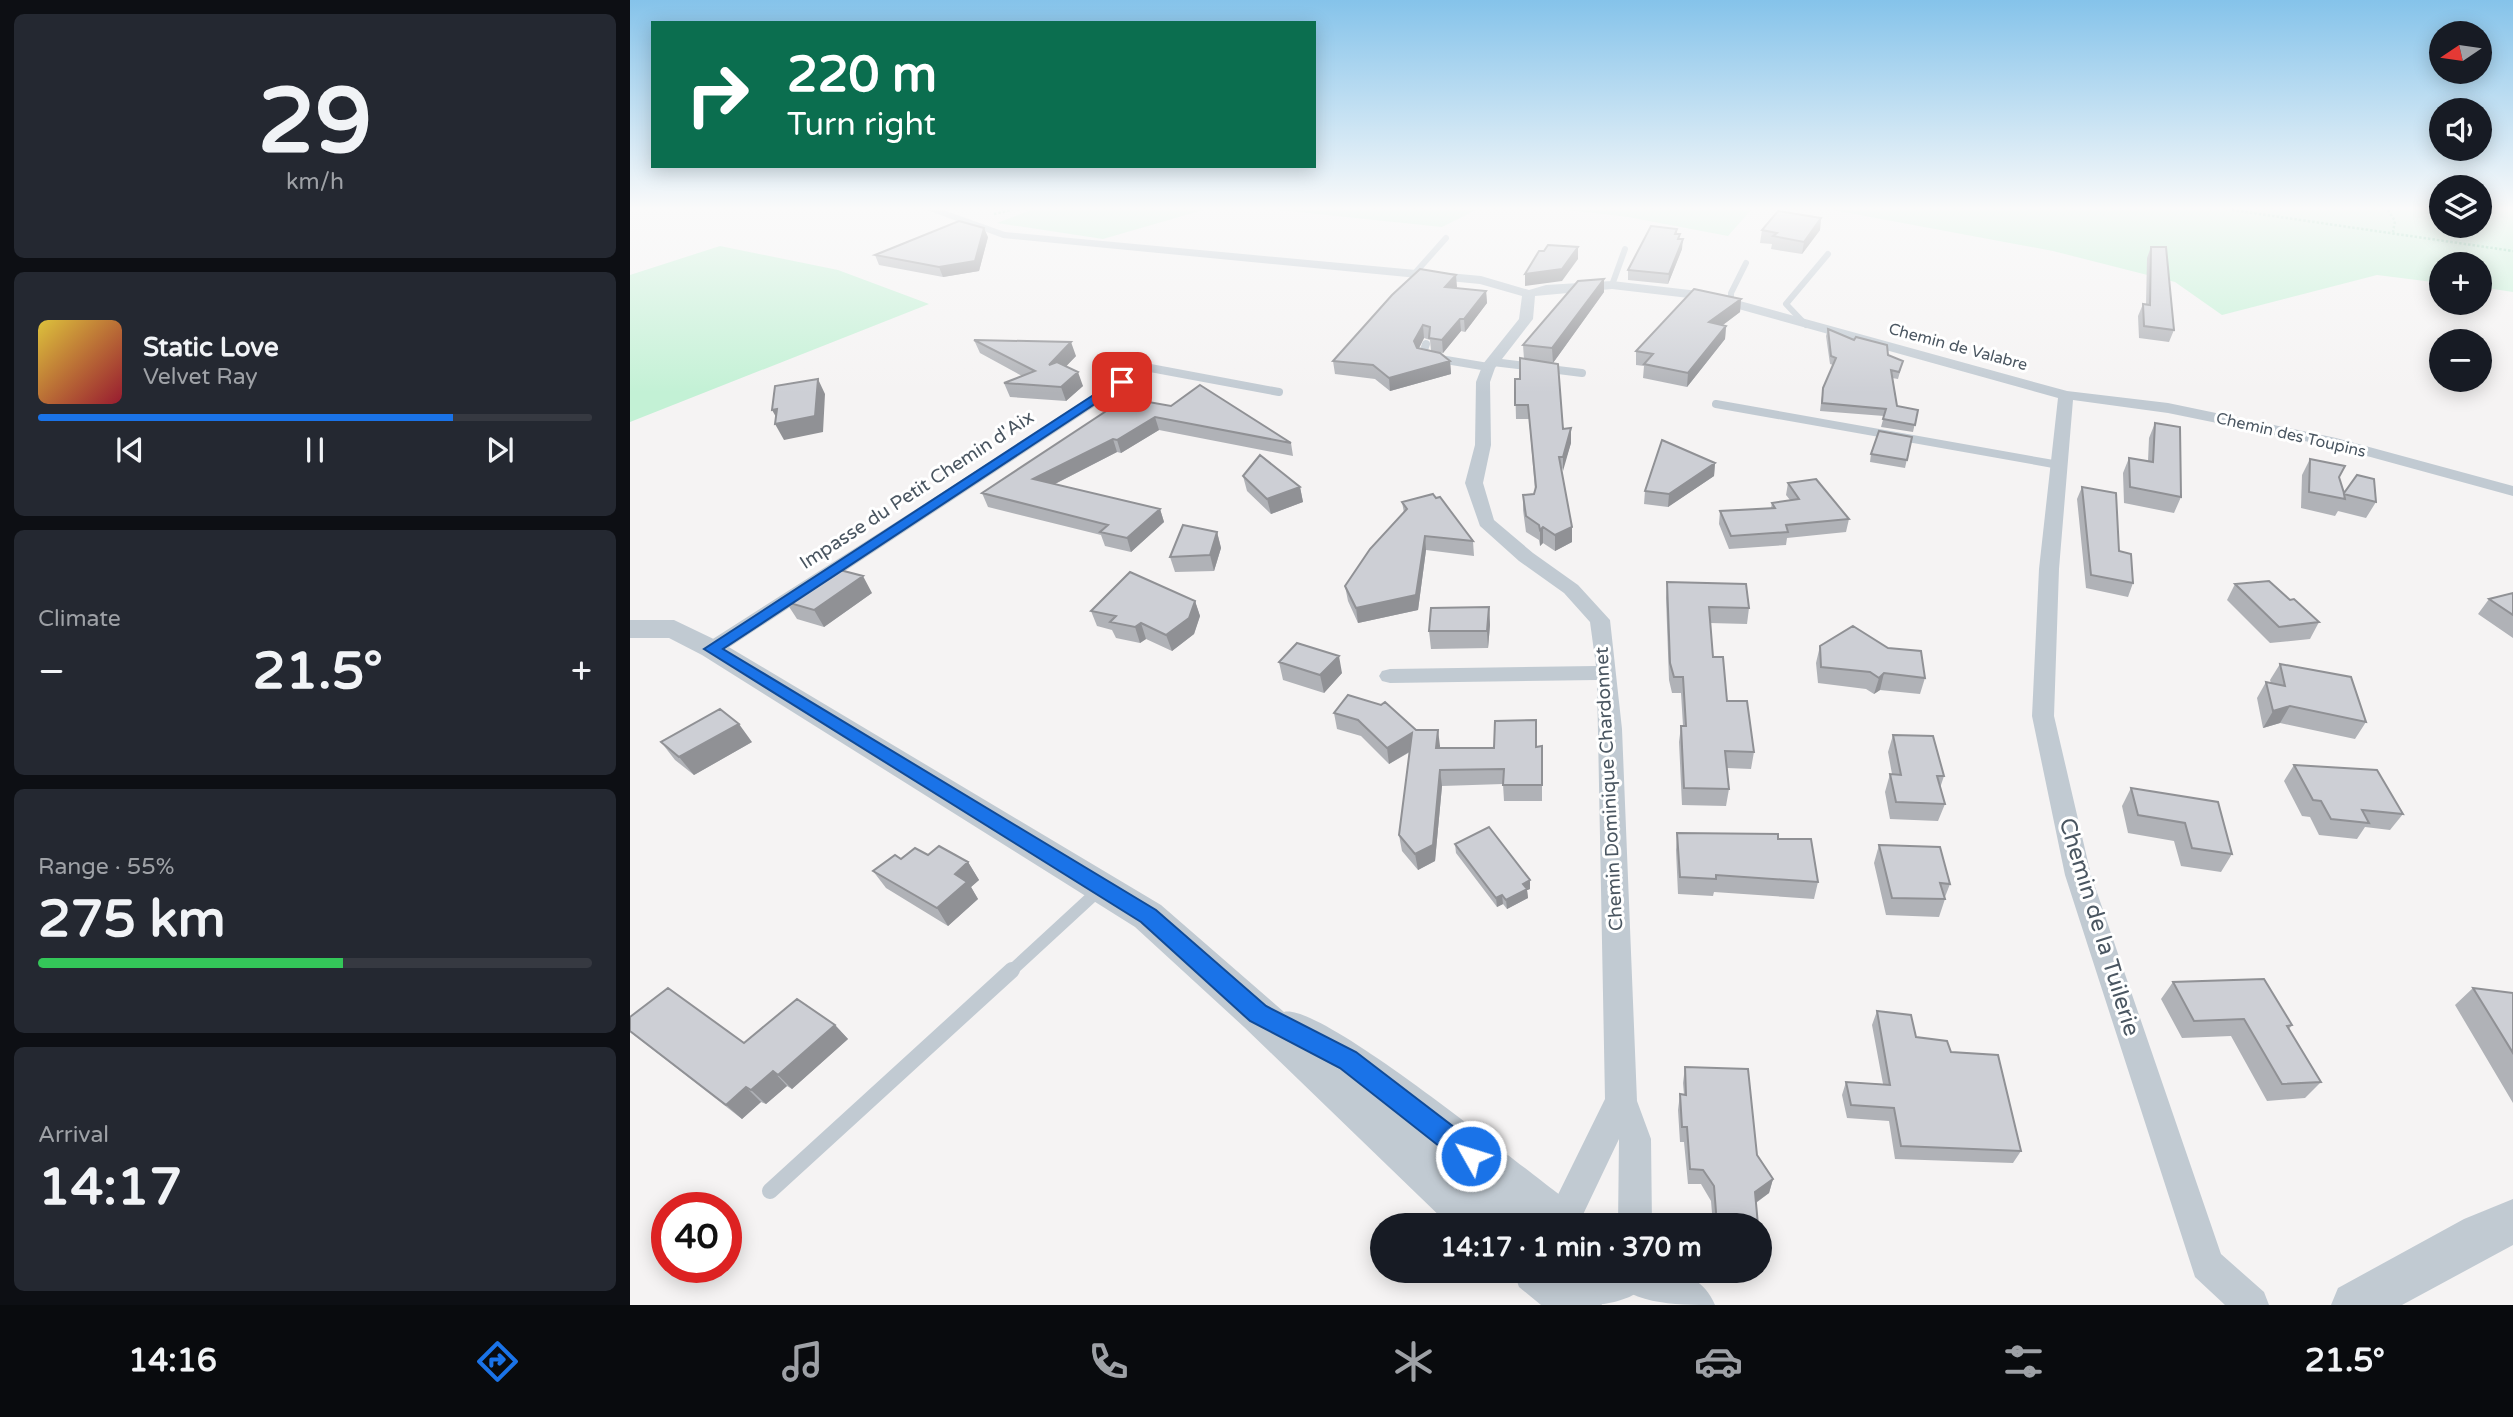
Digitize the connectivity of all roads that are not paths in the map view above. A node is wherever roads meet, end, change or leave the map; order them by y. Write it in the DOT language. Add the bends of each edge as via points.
graph roads {
  1 [pos="1381,271"];
  2 [pos="1418,271"];
  3 [pos="1617,271"];
  4 [pos="1742,271"];
  5 [pos="1814,271"];
  6 [pos="1415,274"];
  7 [pos="1612,285"];
  8 [pos="1529,294"];
  9 [pos="1731,302"];
  10 [pos="1806,325"];
  11 [pos="1426,344"];
  12 [pos="1490,364"];
  13 [pos="1145,367"];
  14 [pos="1582,373"];
  15 [pos="1279,392"];
  16 [pos="2066,395"];
  17 [pos="1716,404"];
  18 [pos="2059,465"];
  19 [pos="2513,491"];
  20 [pos="630,629"];
  21 [pos="712,649"];
  22 [pos="1607,673"];
  23 [pos="1390,676"];
  24 [pos="1103,887"];
  25 [pos="1258,1014"];
  26 [pos="1621,1101"];
  27 [pos="1409,1159"];
  28 [pos="770,1191"];
  29 [pos="1469,1213"];
  30 [pos="1497,1213"];
  31 [pos="1543,1213"];
  32 [pos="1566,1213"];
  33 [pos="1635,1213"];
  34 [pos="2513,1222"];
  35 [pos="1565,1283"];
  36 [pos="1617,1283"];
  37 [pos="1652,1283"];
  38 [pos="1689,1305"];
  39 [pos="2251,1305"];
  40 [pos="2355,1305"];
  1 -- 6 [label="street, Chemin de Valabre"];
  2 -- 6 [label="lane"];
  3 -- 7 [label="lane"];
  4 -- 9 [label="lane"];
  5 -- 10 [label="lane" via="1786,304"];
  6 -- 8 [label="street, Chemin de Valabre" via="1481,279"];
  7 -- 8 [label="street, Chemin de Valabre"];
  7 -- 9 [label="street, Chemin de Valabre"];
  8 -- 12 [label="street, Chemin Dominique Chardonnet" via="1526,319"];
  9 -- 10 [label="street, Chemin de Valabre"];
  10 -- 16 [label="street, Chemin de Valabre"];
  11 -- 12 [label="lane" via="1422,356"];
  12 -- 14 [label="lane"];
  12 -- 22 [label="street, Chemin Dominique Chardonnet" via="1483,382 1483,445 1474,483 1486,522 1571,589 1600,620"];
  13 -- 15 [label="lane"];
  13 -- 21 [label="street, Impasse du Petit Chemin d'Aix"];
  16 -- 18 [label="street, Chemin de la Tuilerie"];
  16 -- 19 [label="street, Chemin des Toupins" via="2168,408 2336,443"];
  17 -- 18 [label="lane"];
  18 -- 39 [label="street, Chemin de la Tuilerie" via="2043,716 2078,875 2207,1265"];
  20 -- 21 [label="street" via="674,628"];
  21 -- 24 [label="street"];
  22 -- 23 [label="street"];
  22 -- 26 [label="street, Chemin Dominique Chardonnet"];
  24 -- 25 [label="street" via="1148,916"];
  24 -- 28 [label="lane"];
  25 -- 27 [label="street"];
  25 -- 31 [label="street" via="1348,1060"];
  26 -- 32 [label="street, Chemin Dominique Chardonnet"];
  26 -- 33 [label="street, Chemin Dominique Chardonnet" via="1635,1139"];
  27 -- 29 [label="street"];
  27 -- 30 [label="street" via="1443,1169"];
  34 -- 40 [label="street" via="2480,1235"];
  35 -- 36 [label="street" via="1602,1293"];
  37 -- 38 [label="street"];
}
